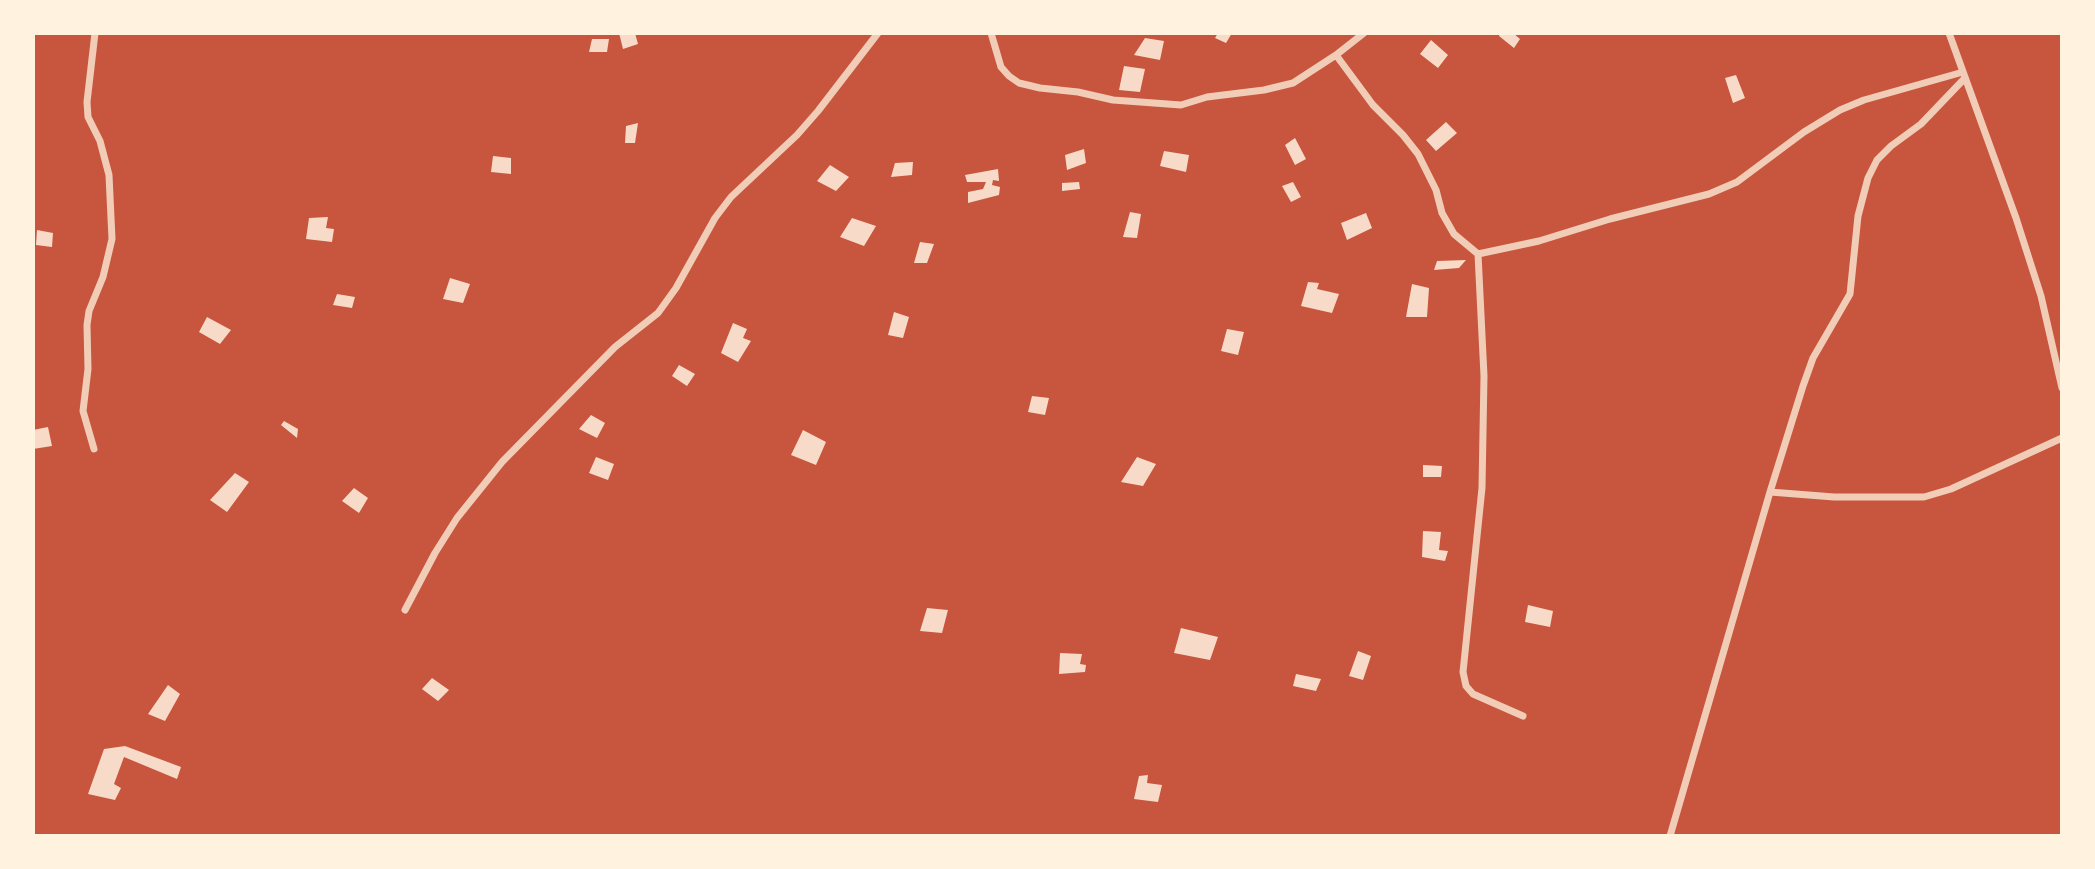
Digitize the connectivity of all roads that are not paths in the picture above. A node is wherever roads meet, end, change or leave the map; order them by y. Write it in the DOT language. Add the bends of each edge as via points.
graph roads {
  1 [pos="95,33"];
  2 [pos="878,33"];
  3 [pos="991,33"];
  4 [pos="1949,33"];
  5 [pos="1360,34"];
  6 [pos="1336,55"];
  7 [pos="1964,75"];
  8 [pos="1478,254"];
  9 [pos="2062,388"];
  10 [pos="2062,438"];
  11 [pos="94,449"];
  12 [pos="1770,492"];
  13 [pos="405,610"];
  14 [pos="1523,716"];
  15 [pos="1670,836"];
  1 -- 11 [label="street" via="88,117 109,175 112,239 87,325 83,411"];
  2 -- 13 [label="street" via="797,135 731,197 659,313 615,346 502,462 457,518"];
  3 -- 6 [label="street" via="1002,67 1019,83 1147,104 1181,105 1293,83"];
  4 -- 7 [label="street"];
  5 -- 6 [label="street"];
  6 -- 8 [label="street" via="1418,154 1442,213 1454,233"];
  7 -- 8 [label="street" via="1840,110 1737,182 1709,194"];
  7 -- 9 [label="street" via="2041,296"];
  7 -- 12 [label="street" via="1921,124 1877,160 1868,178 1858,216 1850,294 1813,358"];
  8 -- 14 [label="street" via="1484,376 1482,488 1463,672 1473,694"];
  10 -- 12 [label="street" via="1924,497"];
  12 -- 15 [label="street"];
}
